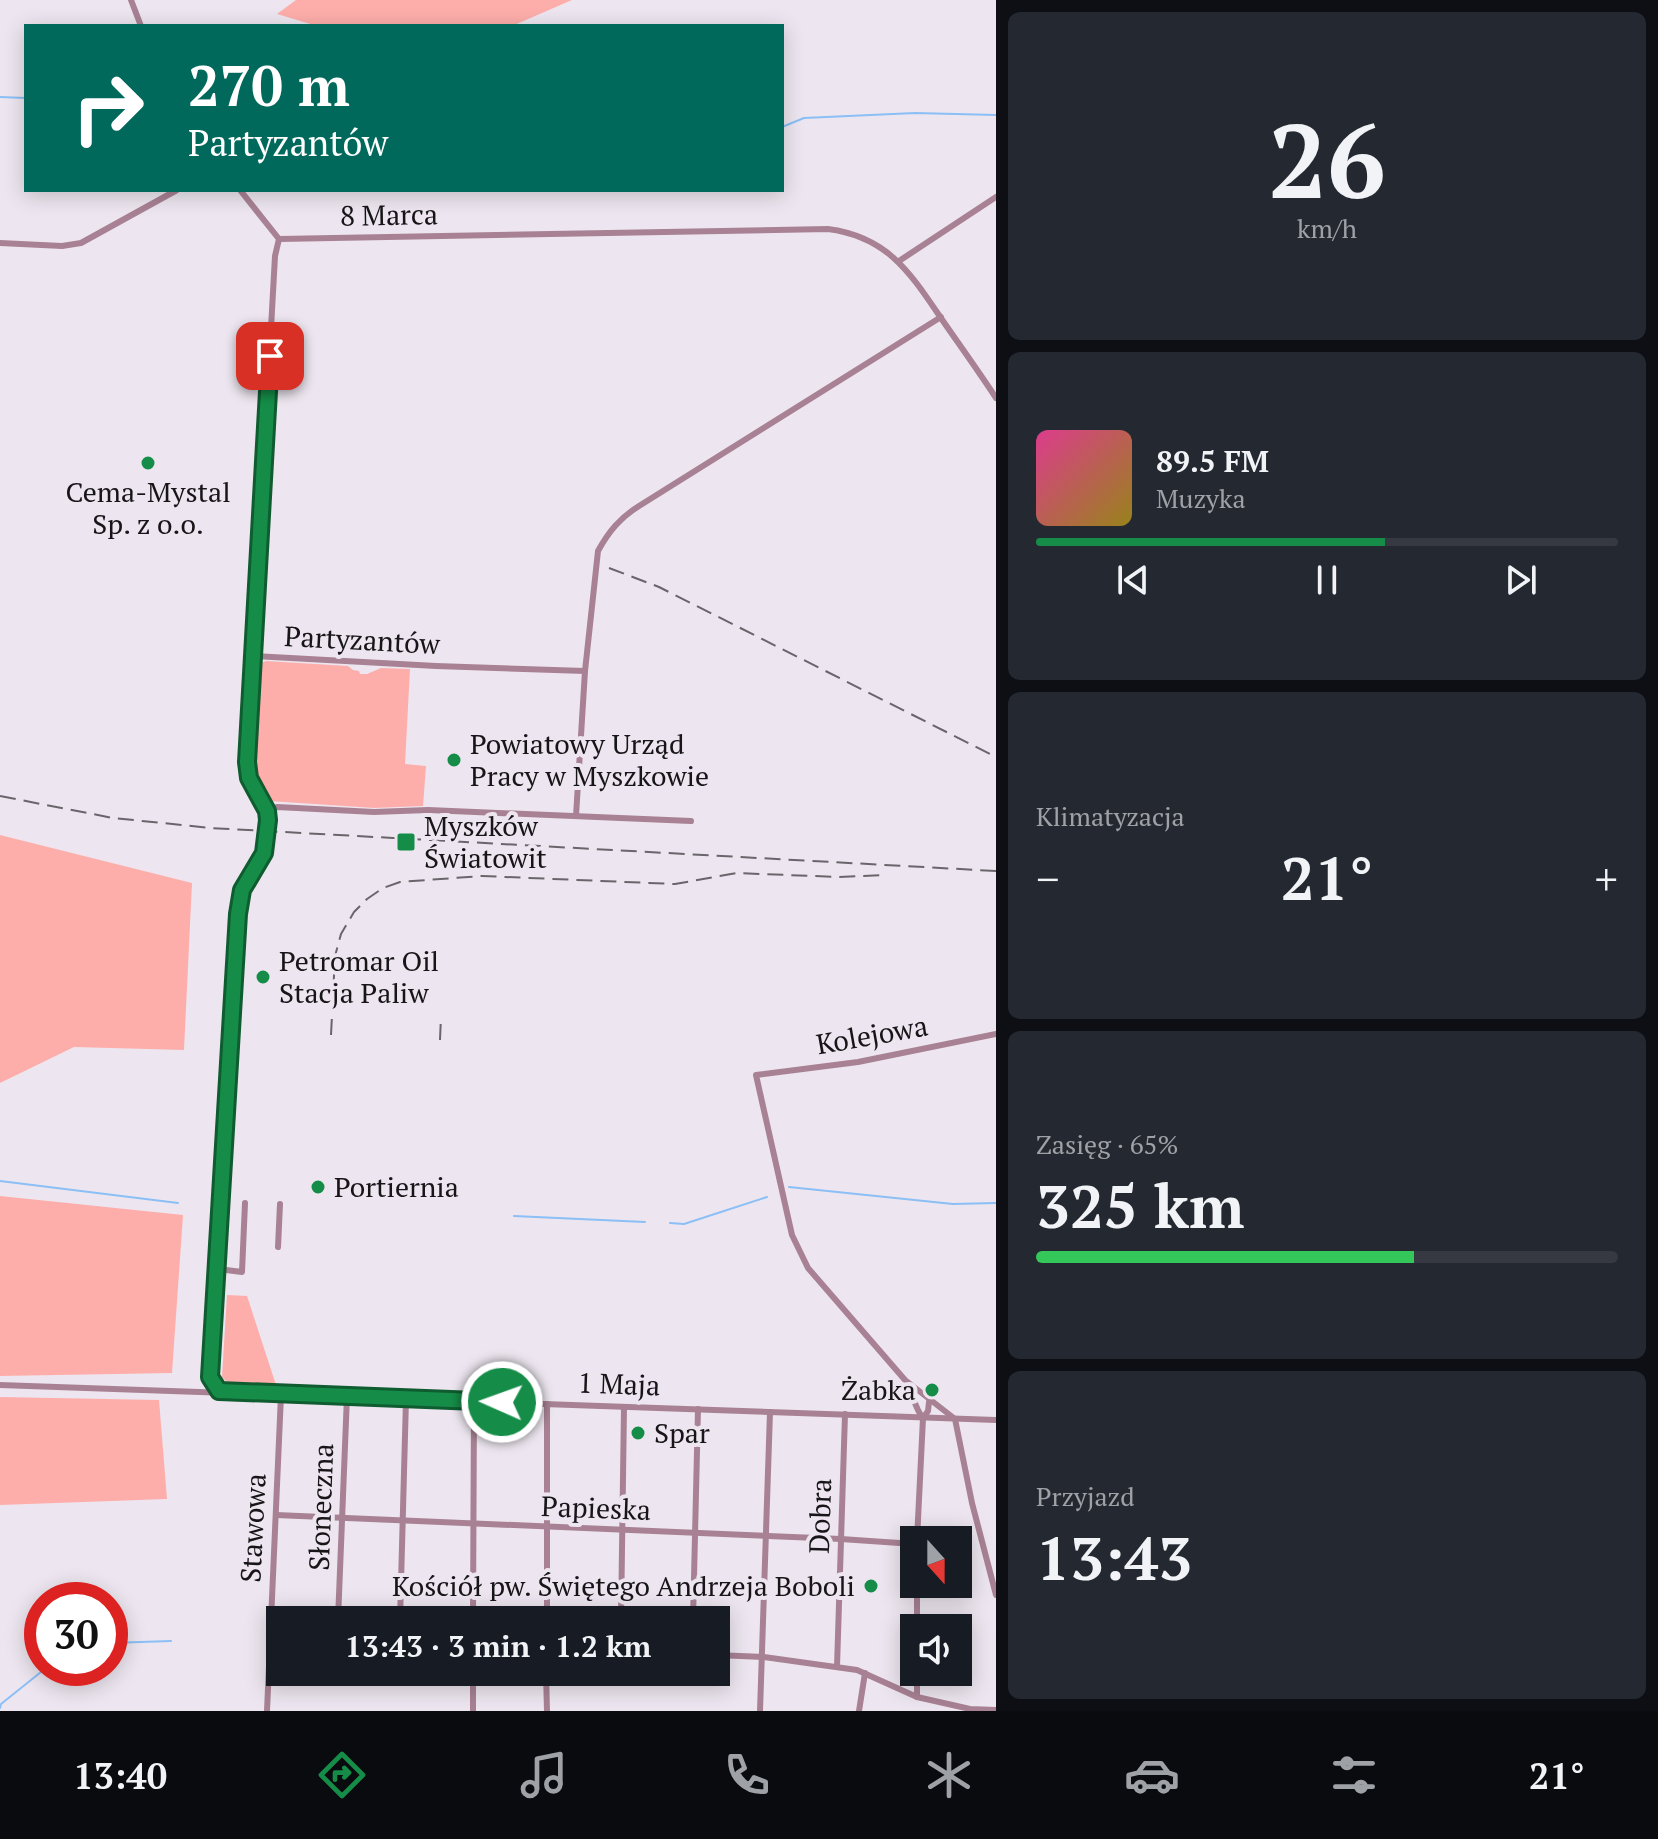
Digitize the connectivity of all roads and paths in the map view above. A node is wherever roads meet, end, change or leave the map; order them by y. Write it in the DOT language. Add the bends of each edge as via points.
graph roads {
  1 [pos="131,0"];
  2 [pos="140,24"];
  3 [pos="173,192"];
  4 [pos="242,192"];
  5 [pos="996,197"];
  6 [pos="279,239"];
  7 [pos="0,243"];
  8 [pos="899,261"];
  9 [pos="941,317"];
  10 [pos="996,398"];
  11 [pos="254,656"];
  12 [pos="585,671"];
  13 [pos="267,811"];
  14 [pos="576,816"];
  15 [pos="691,821"];
  16 [pos="996,1034"];
  17 [pos="245,1203"];
  18 [pos="280,1204"];
  19 [pos="278,1247"];
  20 [pos="218,1269"];
  21 [pos="905,1380"];
  22 [pos="0,1385"];
  23 [pos="219,1391"];
  24 [pos="281,1395"];
  25 [pos="347,1396"];
  26 [pos="406,1399"];
  27 [pos="928,1400"];
  28 [pos="474,1401"];
  29 [pos="547,1404"];
  30 [pos="624,1407"];
  31 [pos="698,1409"];
  32 [pos="770,1412"];
  33 [pos="845,1414"];
  34 [pos="923,1418"];
  35 [pos="955,1419"];
  36 [pos="996,1420"];
  37 [pos="276,1515"];
  38 [pos="343,1519"];
  39 [pos="405,1521"];
  40 [pos="473,1524"];
  41 [pos="917,1526"];
  42 [pos="548,1528"];
  43 [pos="621,1530"];
  44 [pos="697,1534"];
  45 [pos="767,1536"];
  46 [pos="841,1539"];
  47 [pos="900,1541"];
  48 [pos="996,1595"];
  49 [pos="271,1606"];
  50 [pos="339,1606"];
  51 [pos="401,1606"];
  52 [pos="473,1606"];
  53 [pos="547,1606"];
  54 [pos="621,1606"];
  55 [pos="694,1606"];
  56 [pos="730,1656"];
  57 [pos="764,1657"];
  58 [pos="837,1667"];
  59 [pos="865,1673"];
  60 [pos="268,1686"];
  61 [pos="473,1686"];
  62 [pos="546,1686"];
  63 [pos="917,1686"];
  64 [pos="917,1697"];
  65 [pos="996,1710"];
  66 [pos="267,1711"];
  67 [pos="473,1711"];
  68 [pos="547,1711"];
  69 [pos="760,1711"];
  70 [pos="859,1711"];
  1 -- 2 [label="street"];
  3 -- 7 [label="street" via="81,243"];
  4 -- 6 [label="street"];
  5 -- 8 [label="street"];
  6 -- 8 [label="street, 8 Marca" via="828,229 865,238"];
  6 -- 11 [label="street"];
  8 -- 9 [label="street, 8 Marca"];
  9 -- 10 [label="street, 8 Marca"];
  9 -- 12 [label="street" via="620,519 598,551"];
  11 -- 12 [label="street, Partyzantów"];
  11 -- 13 [label="street, Partyzantów" via="247,762 249,778"];
  12 -- 14 [label="street"];
  13 -- 14 [label="street" via="277,807"];
  13 -- 20 [label="street" via="265,848 242,890 238,914"];
  14 -- 15 [label="street"];
  16 -- 21 [label="street, Kolejowa" via="858,1062 756,1075 798,1251"];
  17 -- 20 [label="street" via="242,1272"];
  18 -- 19 [label="street"];
  20 -- 23 [label="street" via="210,1377"];
  21 -- 27 [label="street"];
  21 -- 34 [label="street"];
  22 -- 23 [label="street, 1 Maja"];
  23 -- 24 [label="street, 1 Maja"];
  24 -- 25 [label="street, 1 Maja"];
  24 -- 37 [label="street, Stawowa"];
  25 -- 26 [label="street, 1 Maja"];
  25 -- 38 [label="street, Słoneczna"];
  26 -- 28 [label="street, 1 Maja"];
  26 -- 39 [label="street"];
  27 -- 34 [label="street"];
  27 -- 35 [label="street"];
  28 -- 29 [label="street, 1 Maja"];
  28 -- 40 [label="street"];
  29 -- 30 [label="street, 1 Maja"];
  29 -- 42 [label="street"];
  30 -- 31 [label="street, 1 Maja"];
  30 -- 43 [label="street"];
  31 -- 32 [label="street, 1 Maja"];
  31 -- 44 [label="street"];
  32 -- 33 [label="street, 1 Maja"];
  32 -- 45 [label="street"];
  33 -- 34 [label="street, 1 Maja"];
  33 -- 46 [label="street, Dobra"];
  34 -- 35 [label="street, 1 Maja"];
  34 -- 41 [label="street"];
  35 -- 36 [label="street, 1 Maja"];
  35 -- 48 [label="street"];
  37 -- 38 [label="street, Papieska"];
  37 -- 49 [label="street, Stawowa"];
  38 -- 39 [label="street, Papieska"];
  38 -- 50 [label="street, Słoneczna"];
  39 -- 40 [label="street, Papieska"];
  39 -- 51 [label="street"];
  40 -- 42 [label="street, Papieska"];
  40 -- 52 [label="street"];
  42 -- 43 [label="street, Papieska"];
  42 -- 53 [label="street"];
  43 -- 44 [label="street, Papieska"];
  43 -- 54 [label="street"];
  44 -- 45 [label="street, Papieska"];
  44 -- 55 [label="street"];
  45 -- 46 [label="street, Papieska"];
  45 -- 57 [label="street"];
  46 -- 47 [label="street, Papieska"];
  46 -- 58 [label="street, Dobra"];
  56 -- 57 [label="street"];
  57 -- 58 [label="street"];
  57 -- 69 [label="street"];
  58 -- 59 [label="street"];
  59 -- 64 [label="street"];
  59 -- 70 [label="street"];
  60 -- 66 [label="street, Stawowa"];
  61 -- 67 [label="street"];
  62 -- 68 [label="street"];
  63 -- 64 [label="street"];
  64 -- 65 [label="street"];
}
